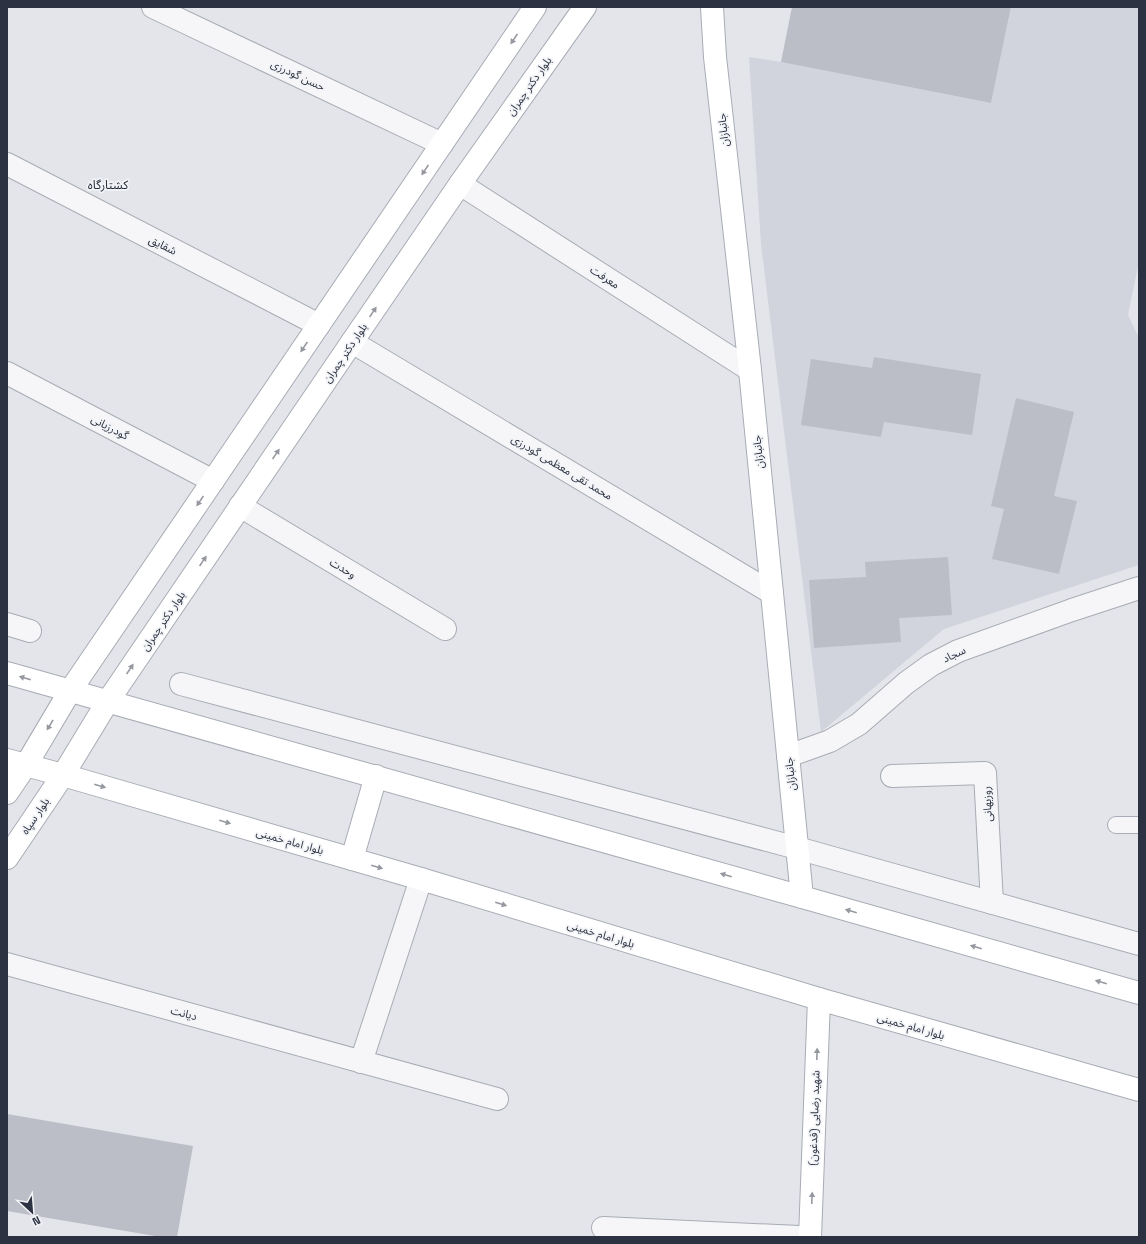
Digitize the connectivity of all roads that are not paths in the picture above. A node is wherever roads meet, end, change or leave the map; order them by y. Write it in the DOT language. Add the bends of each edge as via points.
graph roads {
  1 [pos="153,7"];
  2 [pos="536,7"];
  3 [pos="585,7"];
  4 [pos="712,7"];
  5 [pos="442,144"];
  6 [pos="7,164"];
  7 [pos="460,184"];
  8 [pos="319,325"];
  9 [pos="352,342"];
  10 [pos="750,370"];
  11 [pos="7,373"];
  12 [pos="213,481"];
  13 [pos="240,506"];
  14 [pos="1139,588"];
  15 [pos="772,593"];
  16 [pos="7,624"];
  17 [pos="445,629"];
  18 [pos="30,631"];
  19 [pos="7,673"];
  20 [pos="181,684"];
  21 [pos="70,691"];
  22 [pos="108,701"];
  23 [pos="788,756"];
  24 [pos="17,763"];
  25 [pos="63,775"];
  26 [pos="376,776"];
  27 [pos="892,776"];
  28 [pos="7,794"];
  29 [pos="1116,825"];
  30 [pos="1139,825"];
  31 [pos="797,848"];
  32 [pos="7,858"];
  33 [pos="352,859"];
  34 [pos="421,879"];
  35 [pos="802,897"];
  36 [pos="992,903"];
  37 [pos="1139,944"];
  38 [pos="7,964"];
  39 [pos="1139,993"];
  40 [pos="819,999"];
  41 [pos="361,1062"];
  42 [pos="1139,1090"];
  43 [pos="497,1099"];
  44 [pos="603,1228"];
  45 [pos="799,1237"];
  46 [pos="810,1237"];
  1 -- 5 [label="street, حسن گودرزی"];
  2 -- 5 [label="main road, one-way"];
  3 -- 7 [label="main road, بلوار دکتر چمران"];
  4 -- 10 [label="main road, جانبازان" via="716,65"];
  5 -- 8 [label="main road, one-way"];
  6 -- 8 [label="street, شقایق"];
  9 -- 7 [label="main road, بلوار دکتر چمران, one-way"];
  7 -- 10 [label="street, معرفت"];
  8 -- 12 [label="main road, one-way"];
  13 -- 9 [label="main road, بلوار دکتر چمران, one-way"];
  9 -- 15 [label="street, محمد تقی معظمی گودرزی"];
  10 -- 15 [label="main road, جانبازان"];
  11 -- 12 [label="street, گودرزیانی"];
  12 -- 21 [label="main road, one-way"];
  13 -- 17 [label="street, وحدت"];
  22 -- 13 [label="main road, بلوار دکتر چمران, one-way"];
  14 -- 23 [label="street, سجاد" via="958,651 931,665 906,683 859,724 830,741"];
  15 -- 23 [label="main road, جانبازان"];
  16 -- 18 [label="street"];
  21 -- 19 [label="main road, one-way"];
  20 -- 31 [label="street"];
  21 -- 22 [label="main road"];
  21 -- 24 [label="main road, one-way"];
  22 -- 25 [label="main road, بلوار دکتر چمران"];
  22 -- 26 [label="main road"];
  23 -- 31 [label="main road, جانبازان"];
  24 -- 25 [label="main road, بلوار امام خمینی"];
  24 -- 28 [label="main road"];
  25 -- 32 [label="main road, بلوار سپاه"];
  25 -- 33 [label="main road, بلوار امام خمینی, one-way"];
  26 -- 33 [label="main road"];
  35 -- 26 [label="main road, one-way"];
  27 -- 36 [label="street, روزبهانی" via="985,773"];
  29 -- 30 [label="lane"];
  31 -- 35 [label="main road, جانبازان"];
  31 -- 36 [label="street"];
  33 -- 34 [label="main road, بلوار امام خمینی, one-way"];
  34 -- 40 [label="main road, بلوار امام خمینی, one-way"];
  34 -- 41 [label="street"];
  39 -- 35 [label="main road, one-way"];
  36 -- 37 [label="street"];
  38 -- 41 [label="street, دیانت"];
  40 -- 42 [label="main road, بلوار امام خمینی"];
  46 -- 40 [label="main road, (قدغون) شهید رضایی, one-way"];
  41 -- 43 [label="street, دیانت"];
  44 -- 45 [label="street"];
}
